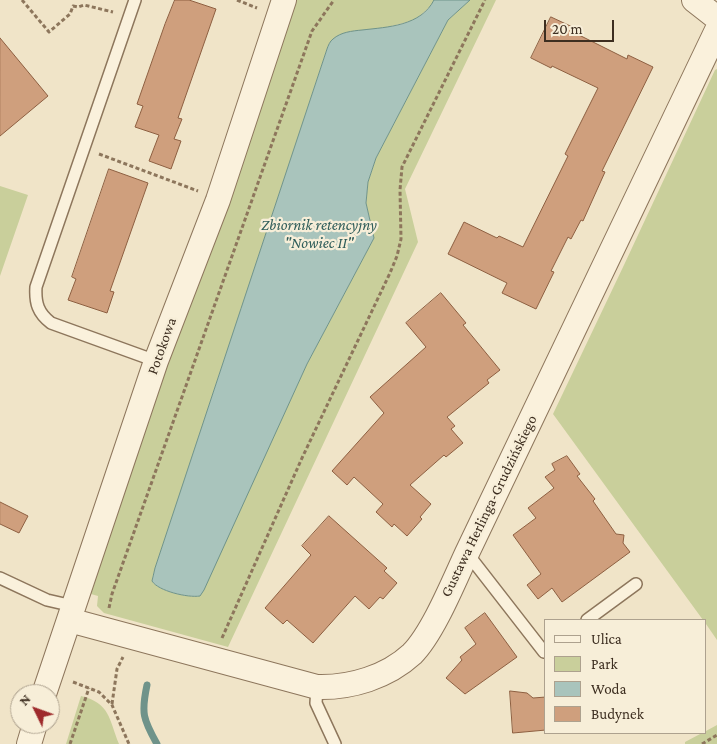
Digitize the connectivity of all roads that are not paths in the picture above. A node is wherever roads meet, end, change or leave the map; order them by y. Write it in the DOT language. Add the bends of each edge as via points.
graph roads {
  1 [pos="135,0"];
  2 [pos="282,0"];
  3 [pos="694,0"];
  4 [pos="717,18"];
  5 [pos="717,30"];
  6 [pos="156,361"];
  7 [pos="467,554"];
  8 [pos="0,578"];
  9 [pos="636,584"];
  10 [pos="71,613"];
  11 [pos="588,619"];
  12 [pos="544,652"];
  13 [pos="48,684"];
  14 [pos="317,687"];
  15 [pos="335,744"];
  1 -- 6 [label="lane" via="35,297 42,316 51,323"];
  2 -- 6 [label="street, Potokowa" via="218,200"];
  3 -- 4 [label="street"];
  5 -- 7 [label="street, Gustawa Herlinga-Grudzińskiego"];
  6 -- 10 [label="street, Potokowa"];
  7 -- 12 [label="lane"];
  7 -- 14 [label="street, Gustawa Herlinga-Grudzińskiego" via="437,616 412,653 383,674 370,679 334,688"];
  8 -- 10 [label="lane"];
  9 -- 11 [label="lane"];
  10 -- 13 [label="street, Potokowa"];
  10 -- 14 [label="street, Gustawa Herlinga-Grudzińskiego" via="212,659"];
  14 -- 15 [label="lane" via="316,703"];
}
